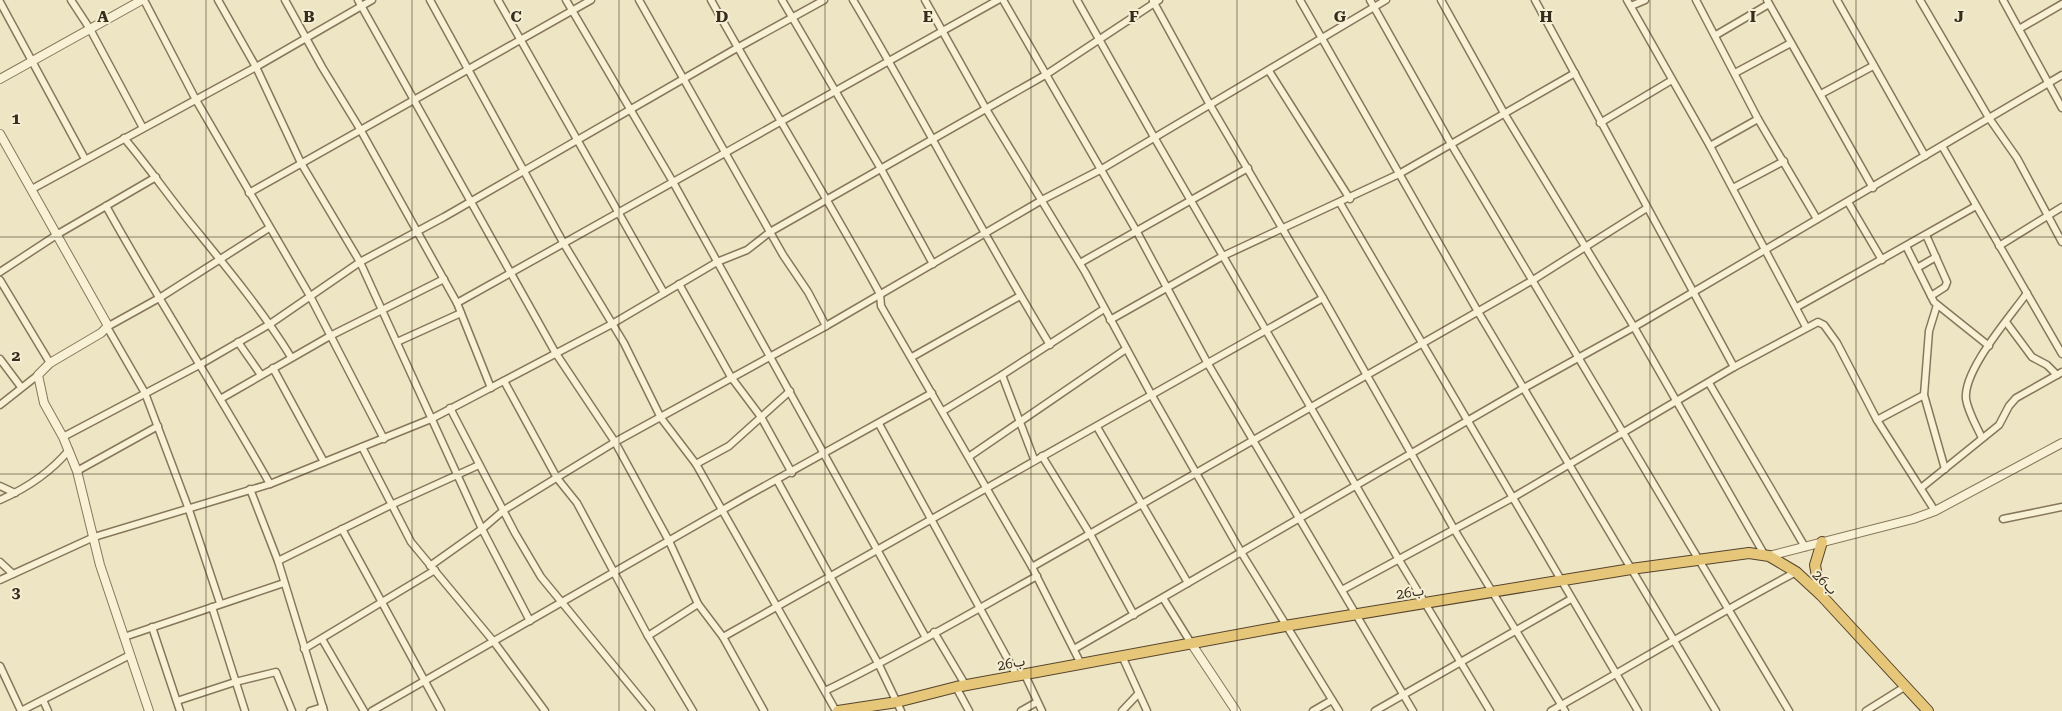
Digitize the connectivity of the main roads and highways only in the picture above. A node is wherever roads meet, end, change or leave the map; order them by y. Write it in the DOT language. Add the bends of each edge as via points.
graph roads {
  1 [pos="1822,542"];
  2 [pos="1821,595"];
  3 [pos="899,706"];
  4 [pos="837,711"];
  5 [pos="1928,711"];
  1 -- 2 [label="highway" via="1814,565"];
  2 -- 3 [label="highway, 26ب" via="1796,572 1766,555 1749,553 1697,558 1191,643 961,687"];
  2 -- 5 [label="highway, 26ب"];
  3 -- 4 [label="highway, 26ب"];
}
